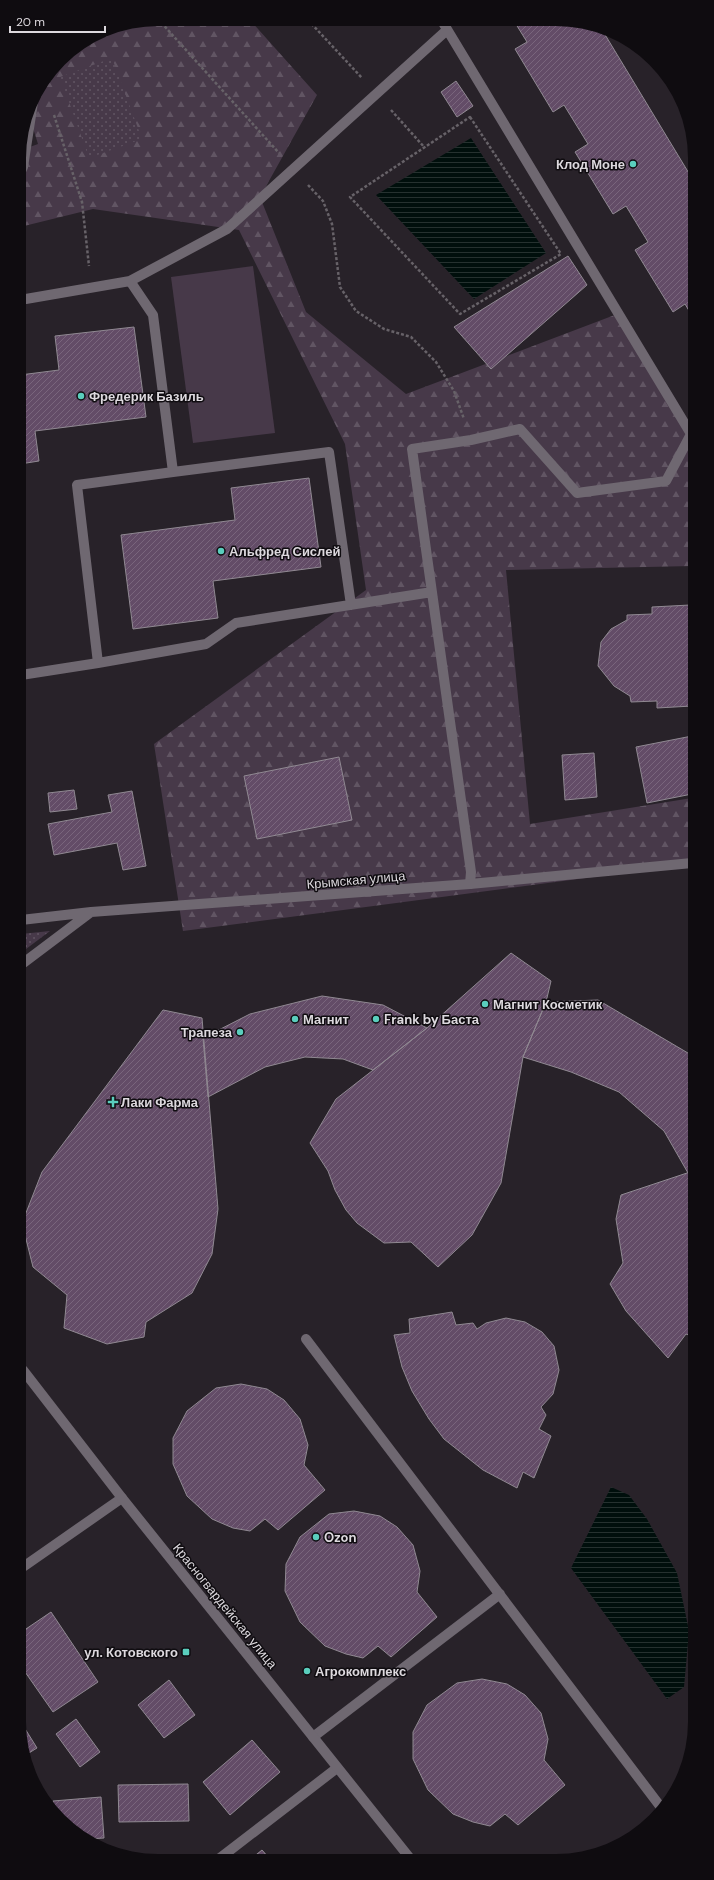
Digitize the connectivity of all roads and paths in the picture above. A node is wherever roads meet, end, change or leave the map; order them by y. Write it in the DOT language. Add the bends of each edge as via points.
graph roads {
  1 [pos="164,26"];
  2 [pos="445,26"];
  3 [pos="447,30"];
  4 [pos="53,113"];
  5 [pos="425,148"];
  6 [pos="294,169"];
  7 [pos="130,281"];
  8 [pos="91,288"];
  9 [pos="26,299"];
  10 [pos="688,429"];
  11 [pos="471,440"];
  12 [pos="688,440"];
  13 [pos="174,472"];
  14 [pos="432,592"];
  15 [pos="351,605"];
  16 [pos="98,663"];
  17 [pos="26,674"];
  18 [pos="688,863"];
  19 [pos="470,884"];
  20 [pos="90,912"];
  21 [pos="26,919"];
  22 [pos="26,961"];
  23 [pos="306,1339"];
  24 [pos="26,1374"];
  25 [pos="122,1498"];
  26 [pos="26,1565"];
  27 [pos="500,1594"];
  28 [pos="313,1737"];
  29 [pos="337,1768"];
  30 [pos="659,1804"];
  31 [pos="225,1854"];
  32 [pos="407,1854"];
  1 -- 6 [label="path"];
  2 -- 3 [label="street"];
  3 -- 6 [label="street"];
  3 -- 10 [label="street"];
  4 -- 8 [label="path" via="82,202"];
  5 -- 5 [label="path" via="350,197 460,314 561,254 470,117"];
  6 -- 7 [label="street" via="227,229"];
  6 -- 11 [label="path" via="322,201 332,224 340,287 356,311 384,329 411,337 436,362 454,391"];
  7 -- 8 [label="street"];
  7 -- 13 [label="street" via="154,315"];
  8 -- 9 [label="street"];
  11 -- 12 [label="street" via="520,429 577,493 666,481"];
  11 -- 14 [label="street" via="412,449"];
  13 -- 15 [label="street" via="329,452"];
  13 -- 16 [label="street" via="76,485"];
  14 -- 15 [label="street"];
  14 -- 19 [label="street" via="471,872"];
  15 -- 16 [label="street" via="236,623 206,644"];
  16 -- 17 [label="street"];
  18 -- 19 [label="street, Крымская улица"];
  19 -- 20 [label="street, Крымская улица"];
  20 -- 21 [label="street, Крымская улица"];
  20 -- 22 [label="street"];
  23 -- 27 [label="street"];
  24 -- 25 [label="street, Красногвардейская улица"];
  25 -- 26 [label="street"];
  25 -- 28 [label="street, Красногвардейская улица"];
  27 -- 28 [label="street"];
  27 -- 30 [label="street"];
  28 -- 29 [label="street, Красногвардейская улица"];
  29 -- 31 [label="street"];
  29 -- 32 [label="street, Красногвардейская улица"];
}
